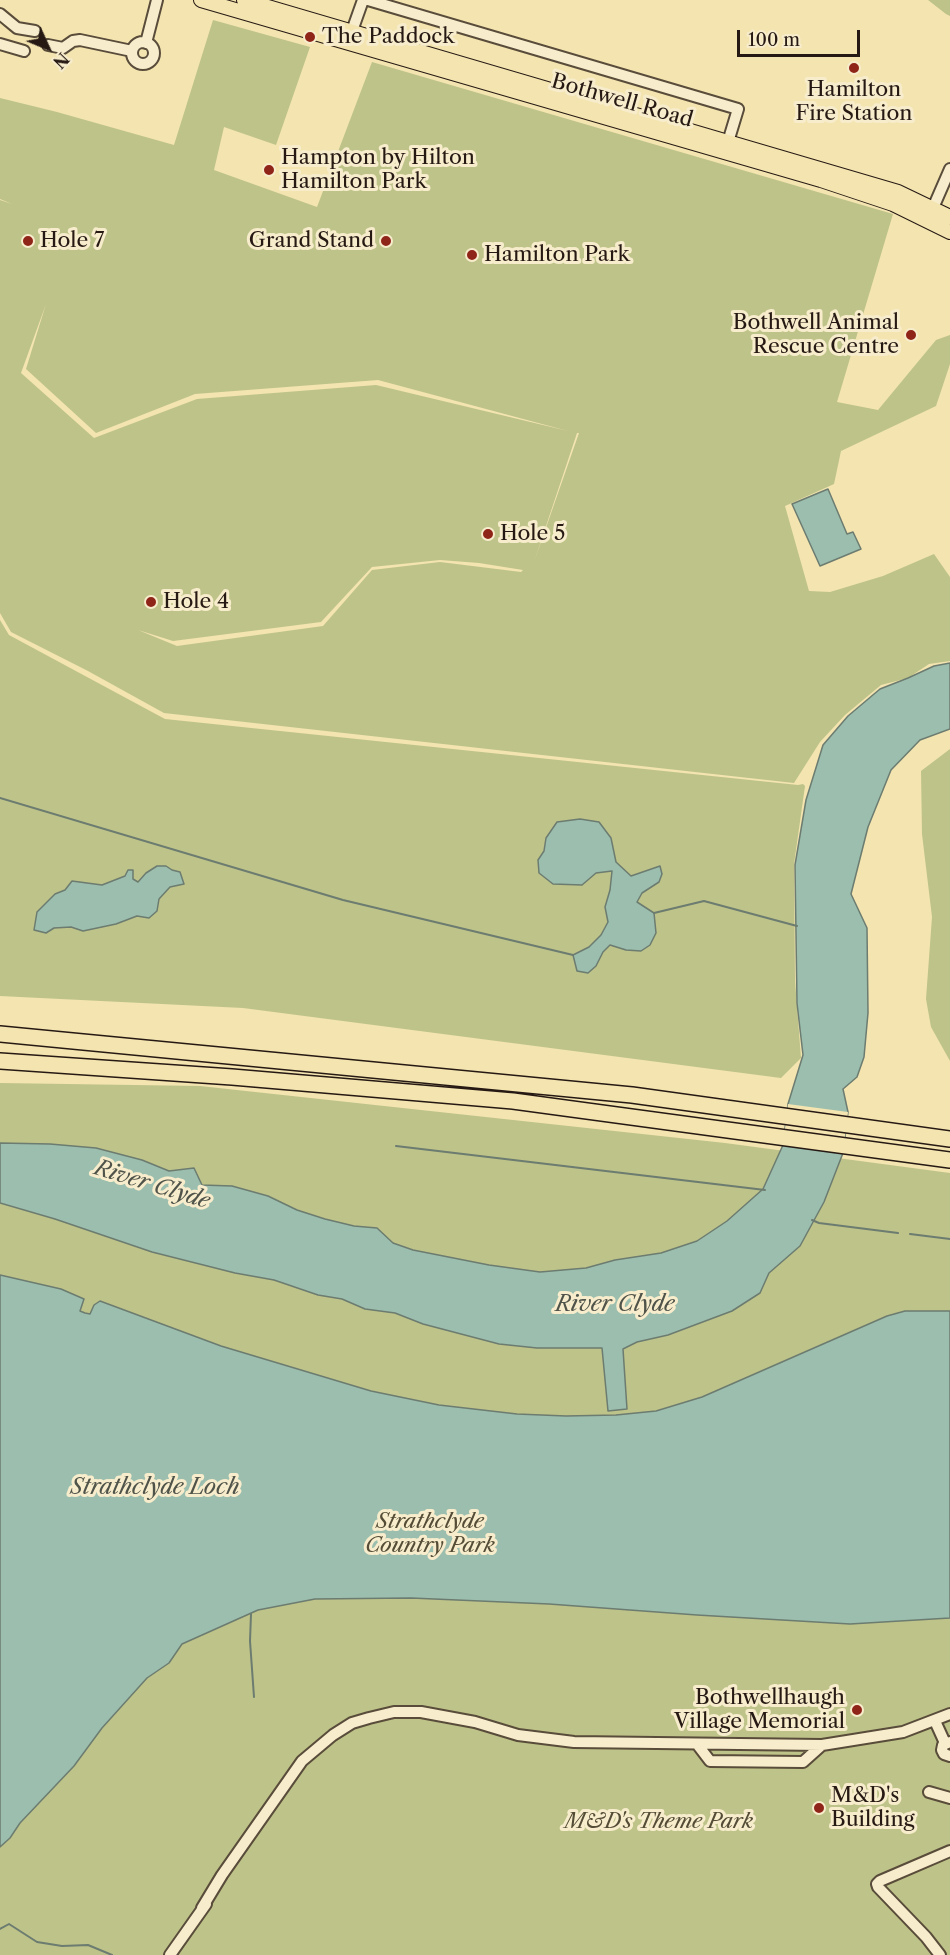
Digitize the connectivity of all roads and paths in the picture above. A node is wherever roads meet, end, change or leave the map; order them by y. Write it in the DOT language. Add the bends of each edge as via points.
graph roads {
  1 [pos="157,0"];
  2 [pos="201,0"];
  3 [pos="244,0"];
  4 [pos="363,0"];
  5 [pos="368,0"];
  6 [pos="0,14"];
  7 [pos="280,17"];
  8 [pos="17,28"];
  9 [pos="35,31"];
  10 [pos="350,38"];
  11 [pos="146,43"];
  12 [pos="0,44"];
  13 [pos="48,45"];
  14 [pos="11,48"];
  15 [pos="24,51"];
  16 [pos="132,51"];
  17 [pos="728,142"];
  18 [pos="950,169"];
  19 [pos="933,208"];
  20 [pos="950,217"];
  21 [pos="950,232"];
  22 [pos="4,1034"];
  23 [pos="0,1061"];
  24 [pos="950,1139"];
  25 [pos="950,1160"];
  26 [pos="950,1714"];
  27 [pos="935,1720"];
  28 [pos="948,1742"];
  29 [pos="697,1744"];
  30 [pos="822,1745"];
  31 [pos="315,1750"];
  32 [pos="950,1756"];
  33 [pos="929,1792"];
  34 [pos="950,1798"];
  35 [pos="950,1851"];
  36 [pos="202,1908"];
  37 [pos="170,1955"];
  38 [pos="940,1955"];
  1 -- 11 [label="street"];
  2 -- 7 [label="main road, Bothwell Road"];
  3 -- 7 [label="main road, Bothwell Road"];
  4 -- 10 [label="street"];
  5 -- 17 [label="street" via="738,110"];
  6 -- 8 [label="street"];
  7 -- 10 [label="main road, Bothwell Road"];
  8 -- 9 [label="street"];
  8 -- 14 [label="street"];
  10 -- 17 [label="main road, Bothwell Road"];
  10 -- 21 [label="main road, Bothwell Road" via="821,180 893,204"];
  11 -- 16 [label="street" via="139,43"];
  11 -- 16 [label="street" via="153,51 148,63 138,63"];
  12 -- 14 [label="street"];
  13 -- 16 [label="street" via="63,48 80,40"];
  14 -- 15 [label="street"];
  17 -- 19 [label="main road, Bothwell Road" via="898,192"];
  18 -- 19 [label="street"];
  19 -- 20 [label="main road, Bothwell Road"];
  22 -- 24 [label="highway" via="633,1095"];
  23 -- 25 [label="highway" via="513,1101"];
  26 -- 27 [label="street"];
  27 -- 28 [label="street"];
  27 -- 30 [label="street" via="903,1732"];
  28 -- 32 [label="street" via="942,1752"];
  29 -- 30 [label="street"];
  29 -- 30 [label="street" via="710,1761 791,1762 803,1762"];
  29 -- 31 [label="street" via="574,1742 405,1712 352,1723"];
  31 -- 36 [label="street"];
  31 -- 36 [label="street" via="302,1761"];
  33 -- 34 [label="street"];
  35 -- 38 [label="street" via="877,1884"];
  36 -- 37 [label="street"];
}
